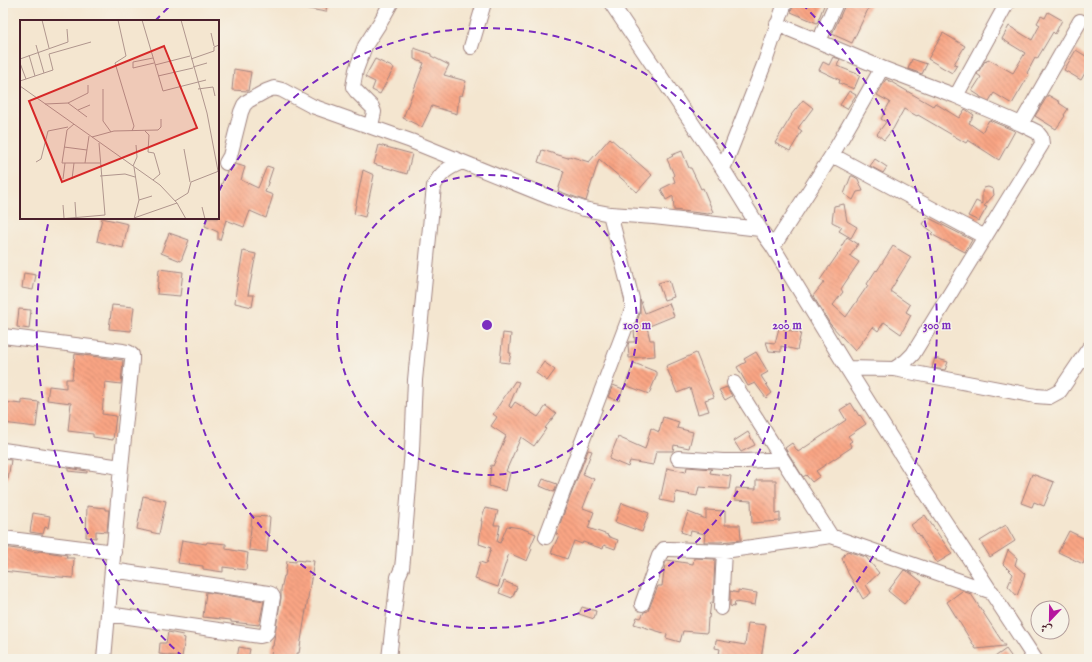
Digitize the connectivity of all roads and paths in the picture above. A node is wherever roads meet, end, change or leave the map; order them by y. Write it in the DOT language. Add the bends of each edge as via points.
graph roads {
  1 [pos="391,3"];
  2 [pos="484,3"];
  3 [pos="611,3"];
  4 [pos="785,3"];
  5 [pos="836,3"];
  6 [pos="1007,3"];
  7 [pos="1080,21"];
  8 [pos="777,24"];
  9 [pos="819,41"];
  10 [pos="472,47"];
  11 [pos="882,68"];
  12 [pos="956,96"];
  13 [pos="1021,124"];
  14 [pos="371,126"];
  15 [pos="832,155"];
  16 [pos="462,162"];
  17 [pos="226,163"];
  18 [pos="723,169"];
  19 [pos="610,214"];
  20 [pos="760,229"];
  21 [pos="985,237"];
  22 [pos="773,247"];
  23 [pos="3,336"];
  24 [pos="1089,348"];
  25 [pos="847,368"];
  26 [pos="894,369"];
  27 [pos="734,383"];
  28 [pos="3,450"];
  29 [pos="678,458"];
  30 [pos="782,459"];
  31 [pos="121,467"];
  32 [pos="831,536"];
  33 [pos="546,537"];
  34 [pos="3,538"];
  35 [pos="724,551"];
  36 [pos="114,552"];
  37 [pos="112,570"];
  38 [pos="992,592"];
  39 [pos="642,604"];
  40 [pos="721,608"];
  41 [pos="108,614"];
  42 [pos="104,659"];
  43 [pos="389,659"];
  44 [pos="1035,659"];
  1 -- 14 [label="street" via="365,46 353,86 374,112"];
  2 -- 10 [label="street"];
  3 -- 18 [label="street"];
  4 -- 8 [label="street"];
  5 -- 9 [label="street"];
  6 -- 12 [label="street"];
  7 -- 13 [label="street"];
  8 -- 9 [label="street"];
  8 -- 18 [label="street" via="765,62"];
  9 -- 11 [label="street"];
  11 -- 12 [label="street"];
  11 -- 15 [label="street"];
  12 -- 13 [label="street"];
  13 -- 21 [label="street" via="1037,132 1042,144"];
  14 -- 16 [label="street"];
  14 -- 17 [label="street" via="274,88 244,105"];
  15 -- 21 [label="street"];
  15 -- 22 [label="street"];
  16 -- 19 [label="street" via="554,199"];
  16 -- 43 [label="street" via="442,174 434,186 415,380 403,559 398,577"];
  18 -- 20 [label="street"];
  19 -- 20 [label="street"];
  19 -- 33 [label="street" via="632,299 632,310"];
  20 -- 22 [label="street"];
  21 -- 26 [label="street" via="913,354"];
  22 -- 25 [label="street"];
  23 -- 31 [label="street" via="123,351 132,355"];
  24 -- 26 [label="street" via="1060,391 1049,397"];
  25 -- 26 [label="street"];
  25 -- 38 [label="street"];
  27 -- 30 [label="street"];
  28 -- 31 [label="street"];
  29 -- 30 [label="street" via="746,462"];
  30 -- 32 [label="street"];
  31 -- 36 [label="street"];
  32 -- 35 [label="street"];
  32 -- 38 [label="street"];
  34 -- 36 [label="street"];
  35 -- 39 [label="street" via="670,548 664,550 659,556"];
  35 -- 40 [label="street"];
  36 -- 37 [label="street"];
  37 -- 41 [label="street"];
  37 -- 41 [label="street" via="268,593 273,597 267,632 260,636"];
  38 -- 44 [label="street"];
  41 -- 42 [label="street"];
}
